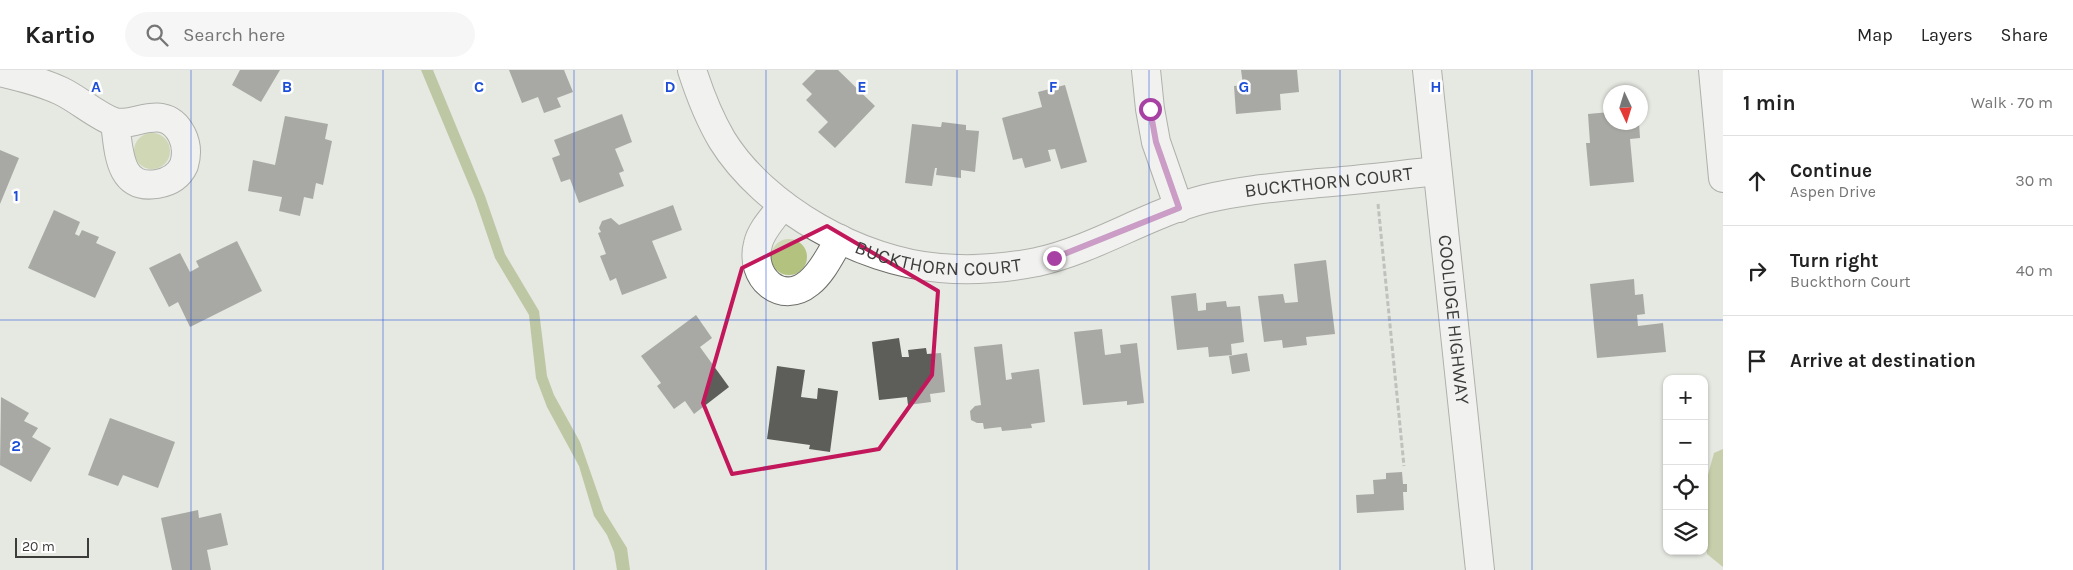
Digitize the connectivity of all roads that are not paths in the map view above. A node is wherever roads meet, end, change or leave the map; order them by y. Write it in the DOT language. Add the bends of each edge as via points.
graph roads {
  1 [pos="692,70"];
  2 [pos="1146,70"];
  3 [pos="1427,70"];
  4 [pos="1713,70"];
  5 [pos="0,72"];
  6 [pos="115,122"];
  7 [pos="1437,171"];
  8 [pos="1723,178"];
  9 [pos="783,206"];
  10 [pos="1179,208"];
  11 [pos="840,239"];
  12 [pos="1480,570"];
  1 -- 9 [label="street, BUCKTHORN COURT" via="708,114 724,142 747,171"];
  2 -- 10 [label="street" via="1156,142"];
  3 -- 7 [label="street, COOLIDGE HIGHWAY"];
  4 -- 8 [label="street"];
  5 -- 6 [label="street" via="62,92"];
  7 -- 10 [label="street, BUCKTHORN COURT" via="1258,189 1218,196"];
  7 -- 12 [label="street, COOLIDGE HIGHWAY"];
  9 -- 11 [label="street, BUCKTHORN COURT" via="809,224"];
  9 -- 11 [label="street" via="758,242 756,254 756,266 762,279 771,286 797,290 808,284"];
  10 -- 11 [label="street, BUCKTHORN COURT" via="1054,258 1002,267 930,267 878,255"];
}
